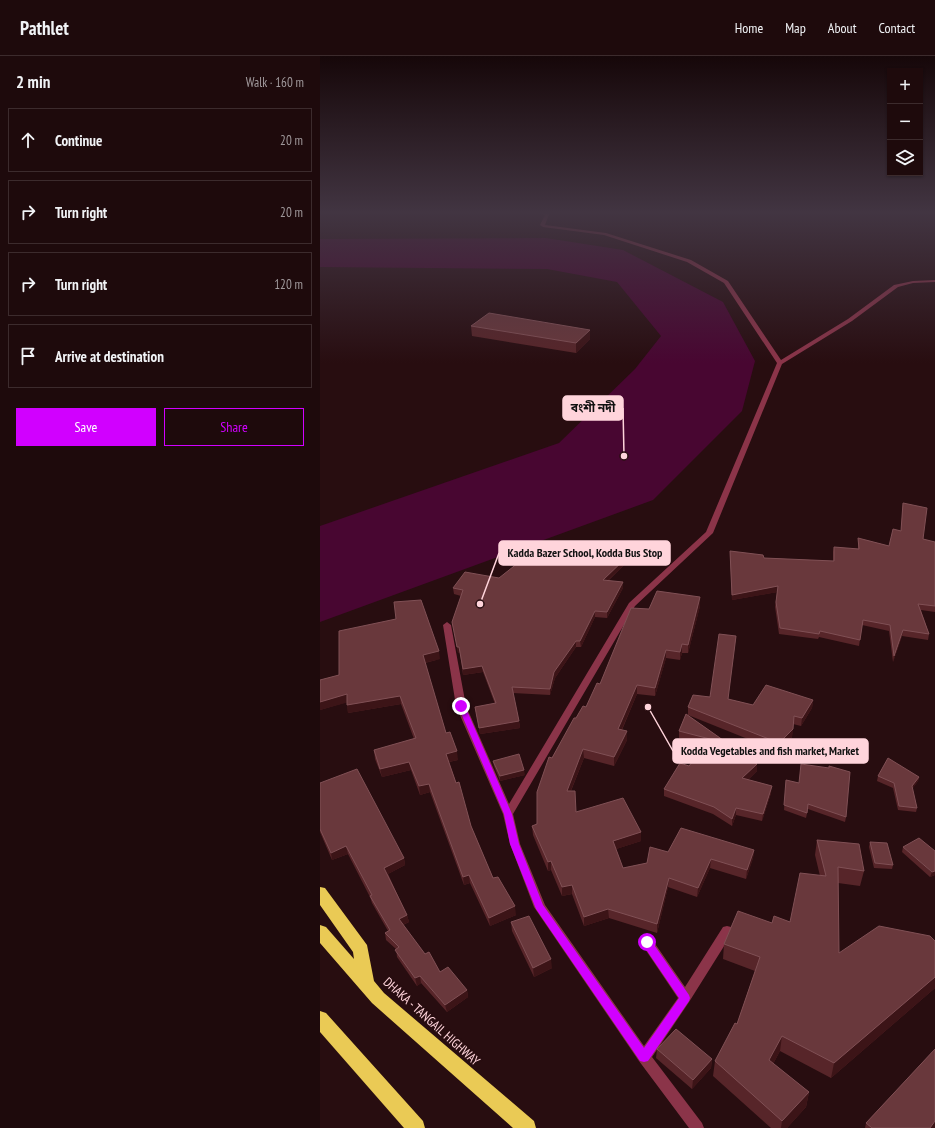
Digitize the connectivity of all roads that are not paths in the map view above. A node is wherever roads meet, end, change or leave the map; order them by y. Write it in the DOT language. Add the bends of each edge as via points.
graph roads {
  1 [pos="693,263"];
  2 [pos="935,281"];
  3 [pos="780,363"];
  4 [pos="447,625"];
  5 [pos="508,814"];
  6 [pos="320,893"];
  7 [pos="727,931"];
  8 [pos="320,932"];
  9 [pos="647,942"];
  10 [pos="366,984"];
  11 [pos="685,998"];
  12 [pos="320,1019"];
  13 [pos="644,1057"];
  14 [pos="416,1128"];
  15 [pos="527,1128"];
  16 [pos="697,1128"];
  1 -- 3 [label="street" via="726,282"];
  2 -- 3 [label="street" via="896,286 850,320"];
  3 -- 5 [label="street" via="709,533 632,605"];
  4 -- 5 [label="street" via="461,706"];
  5 -- 13 [label="street" via="515,844 540,907"];
  6 -- 10 [label="highway" via="361,950"];
  7 -- 11 [label="street"];
  8 -- 10 [label="highway, DHAKA - TANGAIL HIGHWAY"];
  9 -- 11 [label="street"];
  10 -- 15 [label="highway, DHAKA - TANGAIL HIGHWAY" via="378,998"];
  11 -- 13 [label="street"];
  12 -- 14 [label="highway"];
  13 -- 16 [label="street"];
}
